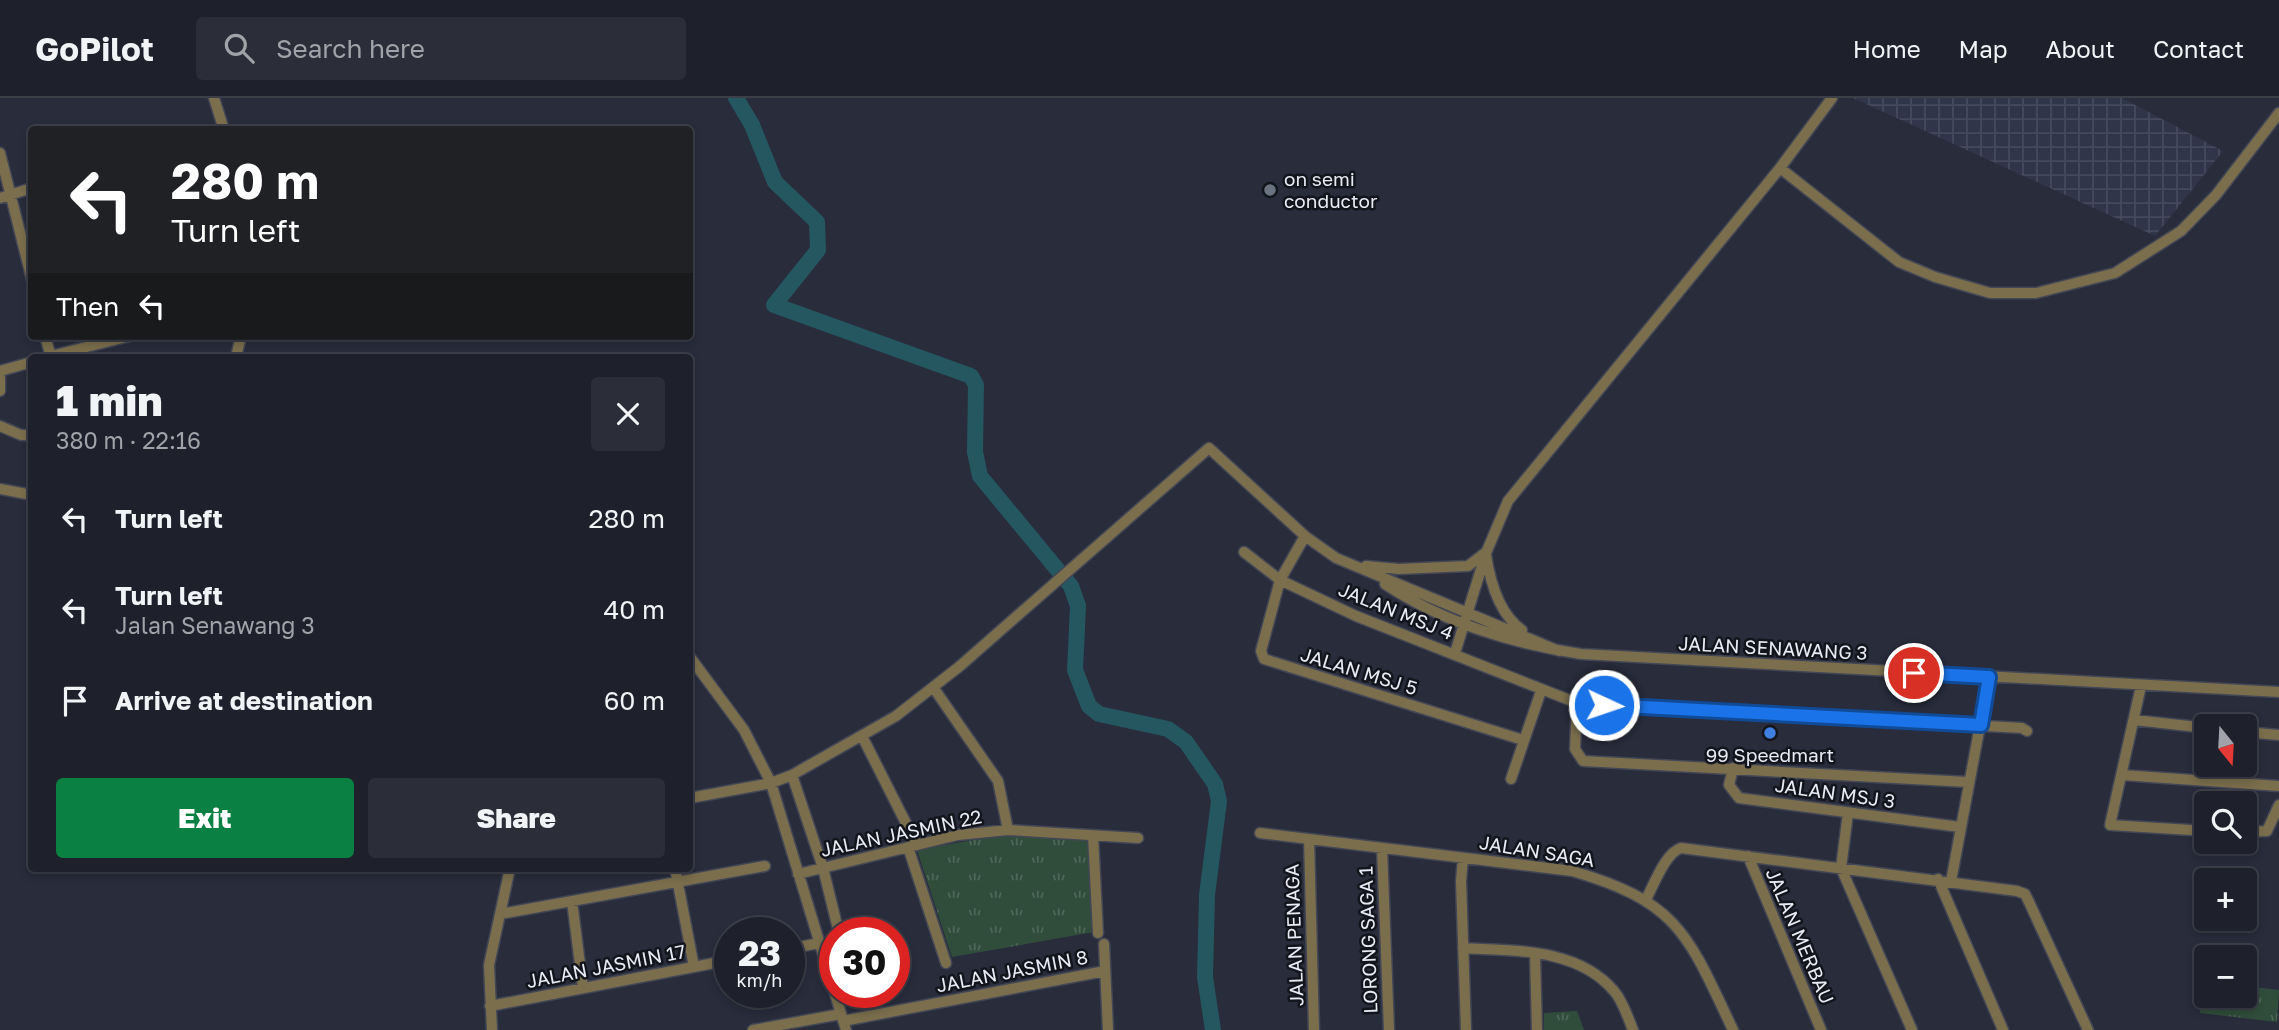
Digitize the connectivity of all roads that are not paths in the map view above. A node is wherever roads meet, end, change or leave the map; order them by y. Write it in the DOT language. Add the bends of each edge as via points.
graph roads {
  1 [pos="214,98"];
  2 [pos="1832,98"];
  3 [pos="2279,113"];
  4 [pos="223,126"];
  5 [pos="0,153"];
  6 [pos="1780,168"];
  7 [pos="28,189"];
  8 [pos="6,196"];
  9 [pos="28,267"];
  10 [pos="115,340"];
  11 [pos="61,354"];
  12 [pos="28,363"];
  13 [pos="0,371"];
  14 [pos="0,378"];
  15 [pos="0,391"];
  16 [pos="0,426"];
  17 [pos="28,435"];
  18 [pos="0,489"];
  19 [pos="28,494"];
  20 [pos="1305,537"];
  21 [pos="1244,552"];
  22 [pos="1486,553"];
  23 [pos="1336,558"];
  24 [pos="1372,573"];
  25 [pos="1280,580"];
  26 [pos="1467,611"];
  27 [pos="1464,623"];
  28 [pos="1535,640"];
  29 [pos="1559,651"];
  30 [pos="1455,653"];
  31 [pos="693,661"];
  32 [pos="1989,677"];
  33 [pos="2141,686"];
  34 [pos="933,687"];
  35 [pos="1541,691"];
  36 [pos="2279,692"];
  37 [pos="1577,703"];
  38 [pos="2134,720"];
  39 [pos="1981,725"];
  40 [pos="2194,727"];
  41 [pos="2027,731"];
  42 [pos="2258,733"];
  43 [pos="2279,735"];
  44 [pos="862,736"];
  45 [pos="1523,740"];
  46 [pos="1733,768"];
  47 [pos="792,775"];
  48 [pos="2122,775"];
  49 [pos="1511,779"];
  50 [pos="1968,782"];
  51 [pos="771,783"];
  52 [pos="2279,786"];
  53 [pos="693,797"];
  54 [pos="2279,805"];
  55 [pos="1848,813"];
  56 [pos="1960,828"];
  57 [pos="1008,830"];
  58 [pos="2194,830"];
  59 [pos="2257,831"];
  60 [pos="1260,833"];
  61 [pos="1093,836"];
  62 [pos="1138,838"];
  63 [pos="1309,839"];
  64 [pos="913,846"];
  65 [pos="1382,848"];
  66 [pos="1748,856"];
  67 [pos="1463,858"];
  68 [pos="765,866"];
  69 [pos="823,868"];
  70 [pos="1840,868"];
  71 [pos="509,872"];
  72 [pos="676,872"];
  73 [pos="798,874"];
  74 [pos="1952,876"];
  75 [pos="1938,879"];
  76 [pos="678,882"];
  77 [pos="1646,899"];
  78 [pos="572,901"];
  79 [pos="500,914"];
  80 [pos="835,917"];
  81 [pos="1098,933"];
  82 [pos="819,943"];
  83 [pos="1104,944"];
  84 [pos="805,946"];
  85 [pos="1463,948"];
  86 [pos="1535,955"];
  87 [pos="714,963"];
  88 [pos="946,963"];
  89 [pos="694,967"];
  90 [pos="1105,971"];
  91 [pos="583,988"];
  92 [pos="490,1006"];
  93 [pos="824,1017"];
  94 [pos="844,1022"];
  95 [pos="492,1030"];
  96 [pos="753,1030"];
  97 [pos="827,1030"];
  98 [pos="1108,1030"];
  99 [pos="1314,1030"];
  100 [pos="1390,1030"];
  101 [pos="1466,1030"];
  102 [pos="1537,1030"];
  103 [pos="1633,1030"];
  104 [pos="1733,1030"];
  105 [pos="1821,1030"];
  106 [pos="1912,1030"];
  107 [pos="2003,1030"];
  108 [pos="2088,1030"];
  1 -- 4 [label="street"];
  2 -- 6 [label="street"];
  3 -- 6 [label="street" via="2216,195 2181,231 2115,273 2036,293 1990,293 1899,261"];
  5 -- 8 [label="street"];
  6 -- 22 [label="street" via="1508,501"];
  7 -- 8 [label="street"];
  8 -- 9 [label="street"];
  10 -- 11 [label="street"];
  12 -- 13 [label="street"];
  14 -- 15 [label="street"];
  16 -- 17 [label="street"];
  18 -- 19 [label="street"];
  20 -- 23 [label="street"];
  20 -- 25 [label="street"];
  20 -- 34 [label="street" via="1209,448"];
  21 -- 25 [label="street, JALAN MSJ 4"];
  22 -- 23 [label="street" via="1468,566 1399,569"];
  22 -- 26 [label="street"];
  22 -- 28 [label="street" via="1490,579 1506,611 1515,626"];
  23 -- 24 [label="street"];
  24 -- 26 [label="street, JALAN SENAWANG 3"];
  24 -- 27 [label="street, JALAN SENAWANG 3" via="1388,586"];
  25 -- 30 [label="street, JALAN MSJ 4" via="1356,616"];
  25 -- 45 [label="street, JALAN MSJ 5" via="1261,651 1264,659"];
  26 -- 27 [label="street"];
  26 -- 28 [label="street, JALAN SENAWANG 3"];
  27 -- 29 [label="street, JALAN SENAWANG 3" via="1533,647"];
  27 -- 30 [label="street"];
  28 -- 29 [label="street, JALAN SENAWANG 3"];
  29 -- 32 [label="street, JALAN SENAWANG 3"];
  30 -- 35 [label="street, JALAN MSJ 4"];
  31 -- 51 [label="street" via="744,730"];
  32 -- 33 [label="street, JALAN SENAWANG 3"];
  32 -- 39 [label="street"];
  33 -- 36 [label="street, JALAN SENAWANG 3"];
  33 -- 38 [label="street"];
  34 -- 44 [label="street"];
  34 -- 57 [label="street" via="998,781"];
  35 -- 37 [label="street, JALAN MSJ 4"];
  35 -- 45 [label="street"];
  37 -- 39 [label="street, JALAN MSJ 4"];
  37 -- 46 [label="street" via="1575,749 1583,761"];
  38 -- 40 [label="street"];
  38 -- 48 [label="street"];
  39 -- 41 [label="street, JALAN MSJ 4"];
  39 -- 50 [label="street"];
  42 -- 43 [label="street"];
  44 -- 47 [label="street"];
  44 -- 64 [label="street"];
  45 -- 49 [label="street"];
  46 -- 50 [label="street"];
  46 -- 55 [label="street, JALAN MSJ 3" via="1730,785 1740,798"];
  47 -- 51 [label="street"];
  47 -- 69 [label="street"];
  48 -- 52 [label="street"];
  48 -- 58 [label="street" via="2110,825"];
  50 -- 56 [label="street"];
  51 -- 53 [label="street"];
  51 -- 73 [label="street"];
  54 -- 59 [label="street" via="2267,831"];
  55 -- 56 [label="street, JALAN MSJ 3"];
  55 -- 70 [label="street"];
  56 -- 74 [label="street"];
  57 -- 61 [label="street, JALAN JASMIN 22"];
  57 -- 64 [label="street, JALAN JASMIN 22"];
  60 -- 63 [label="street, JALAN SAGA"];
  61 -- 62 [label="street, JALAN JASMIN 22"];
  61 -- 81 [label="street"];
  63 -- 65 [label="street, JALAN SAGA"];
  63 -- 99 [label="street, JALAN PENAGA"];
  64 -- 69 [label="street, JALAN JASMIN 22"];
  64 -- 88 [label="street"];
  65 -- 67 [label="street, JALAN SAGA"];
  65 -- 100 [label="street, LORONG SAGA 1"];
  66 -- 70 [label="street"];
  66 -- 77 [label="street" via="1675,850"];
  66 -- 105 [label="street, JALAN MERBAU"];
  67 -- 77 [label="street, JALAN SAGA" via="1572,871 1611,882"];
  67 -- 85 [label="street"];
  68 -- 76 [label="street"];
  69 -- 73 [label="street, JALAN JASMIN 22"];
  69 -- 80 [label="street"];
  70 -- 75 [label="street"];
  70 -- 106 [label="street"];
  71 -- 79 [label="street"];
  72 -- 76 [label="street"];
  73 -- 82 [label="street"];
  75 -- 107 [label="street"];
  75 -- 108 [label="street" via="2025,894"];
  76 -- 78 [label="street"];
  76 -- 89 [label="street"];
  77 -- 104 [label="street, JALAN SAGA" via="1693,946"];
  78 -- 79 [label="street"];
  78 -- 91 [label="street"];
  79 -- 92 [label="street" via="489,965"];
  82 -- 84 [label="street"];
  83 -- 90 [label="street"];
  85 -- 86 [label="street"];
  85 -- 101 [label="street"];
  86 -- 102 [label="street"];
  86 -- 103 [label="street" via="1583,966 1615,991"];
  87 -- 89 [label="street, JALAN JASMIN 17"];
  89 -- 91 [label="street, JALAN JASMIN 17"];
  90 -- 94 [label="street, JALAN JASMIN 8"];
  90 -- 98 [label="street"];
  91 -- 92 [label="street, JALAN JASMIN 17"];
  92 -- 95 [label="street"];
  93 -- 94 [label="street, JALAN JASMIN 8"];
  93 -- 96 [label="street, JALAN JASMIN 8"];
  93 -- 97 [label="street"];
}
